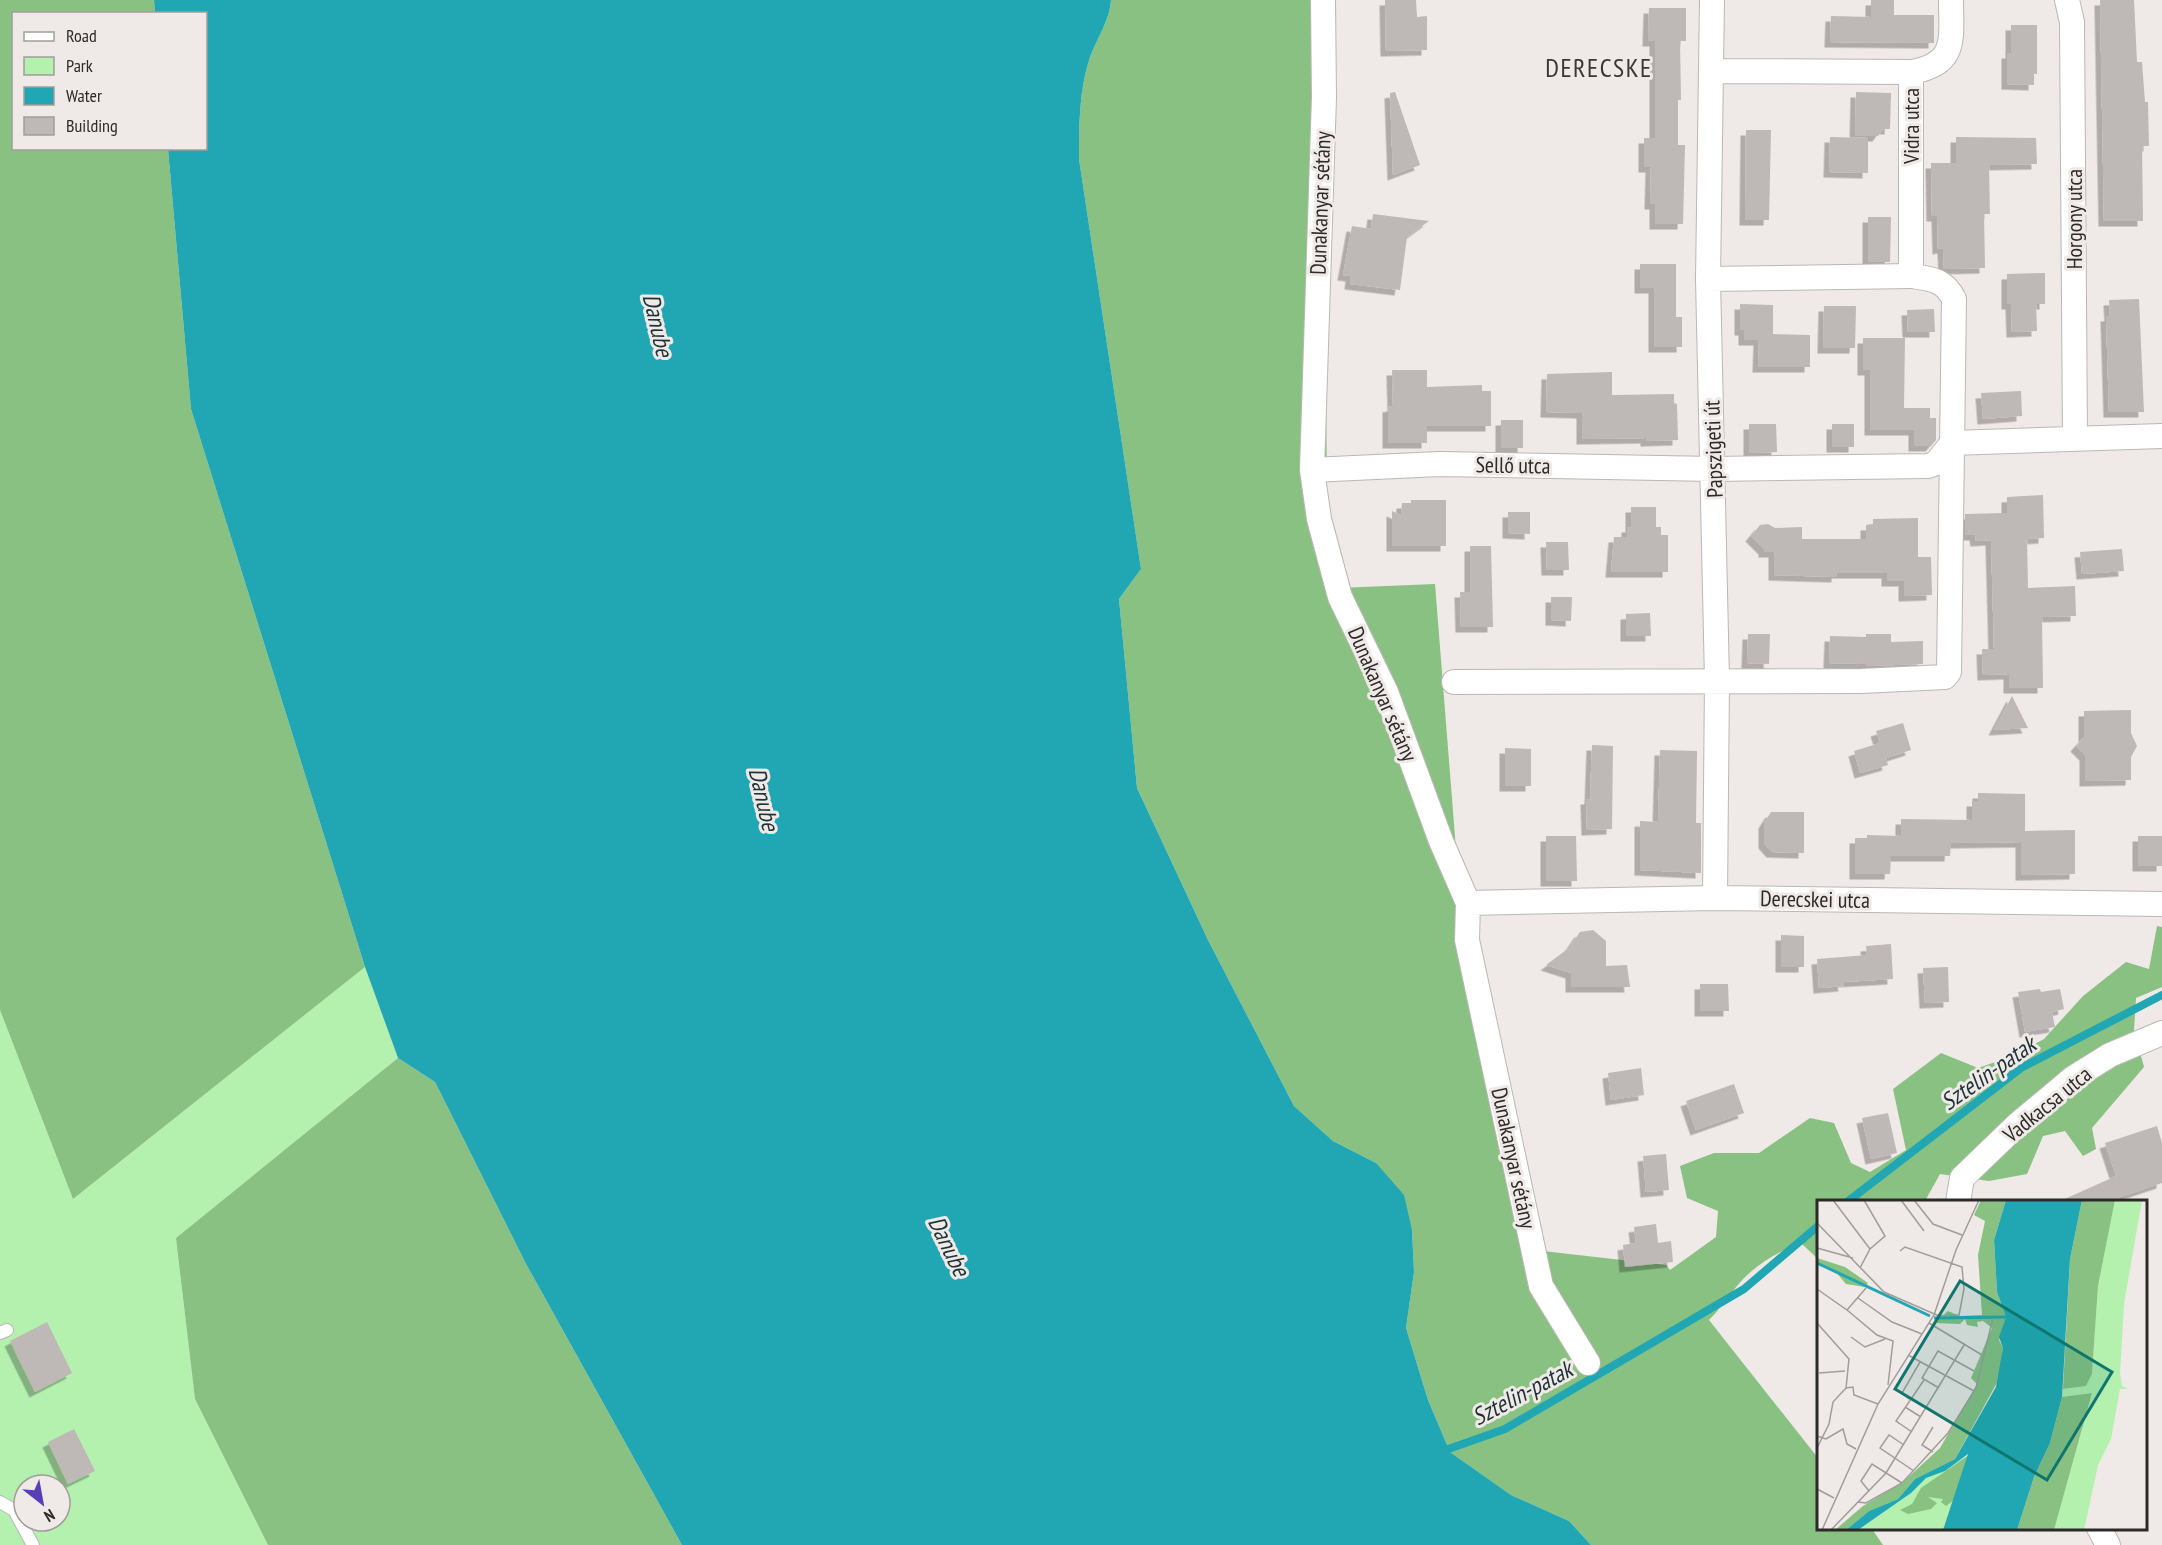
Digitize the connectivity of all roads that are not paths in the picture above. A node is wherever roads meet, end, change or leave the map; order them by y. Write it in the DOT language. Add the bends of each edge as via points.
graph roads {
  1 [pos="1323,0"];
  2 [pos="1712,0"];
  3 [pos="1951,0"];
  4 [pos="2067,0"];
  5 [pos="1713,71"];
  6 [pos="1911,72"];
  7 [pos="1911,276"];
  8 [pos="1708,279"];
  9 [pos="2162,436"];
  10 [pos="2075,439"];
  11 [pos="1952,443"];
  12 [pos="1714,469"];
  13 [pos="1312,470"];
  14 [pos="1717,680"];
  15 [pos="1454,682"];
  16 [pos="1715,898"];
  17 [pos="1468,903"];
  18 [pos="2162,904"];
  19 [pos="2162,1033"];
  20 [pos="1958,1200"];
  21 [pos="1588,1363"];
  22 [pos="0,1502"];
  23 [pos="2100,1530"];
  24 [pos="33,1545"];
  25 [pos="2108,1545"];
  1 -- 13 [label="street, Dunakanyar sétány" via="1324,97"];
  2 -- 5 [label="street, Papszigeti út"];
  3 -- 6 [label="street, Vidra utca" via="1951,36 1946,54 1930,68"];
  4 -- 10 [label="street, Horgony utca" via="2072,22"];
  5 -- 6 [label="street"];
  5 -- 8 [label="street, Papszigeti út"];
  6 -- 7 [label="street, Vidra utca"];
  7 -- 8 [label="street"];
  7 -- 11 [label="street" via="1938,280 1954,298"];
  8 -- 12 [label="street, Papszigeti út"];
  9 -- 10 [label="street"];
  10 -- 11 [label="street"];
  11 -- 12 [label="street" via="1936,463 1928,466"];
  11 -- 14 [label="street" via="1949,672 1945,676 1861,681"];
  12 -- 13 [label="street, Sellő utca" via="1439,464"];
  12 -- 14 [label="street, Papszigeti út"];
  13 -- 17 [label="street, Dunakanyar sétány" via="1319,519 1340,597 1386,692"];
  14 -- 15 [label="street"];
  14 -- 16 [label="street, Papszigeti út"];
  16 -- 17 [label="street, Derecskei utca"];
  16 -- 18 [label="street, Derecskei utca"];
  17 -- 21 [label="street, Dunakanyar sétány" via="1467,940 1541,1286"];
  19 -- 20 [label="street, Vadkacsa utca" via="2110,1054 2073,1078 1962,1178"];
  22 -- 24 [label="lane" via="14,1510"];
  23 -- 25 [label="street"];
}
